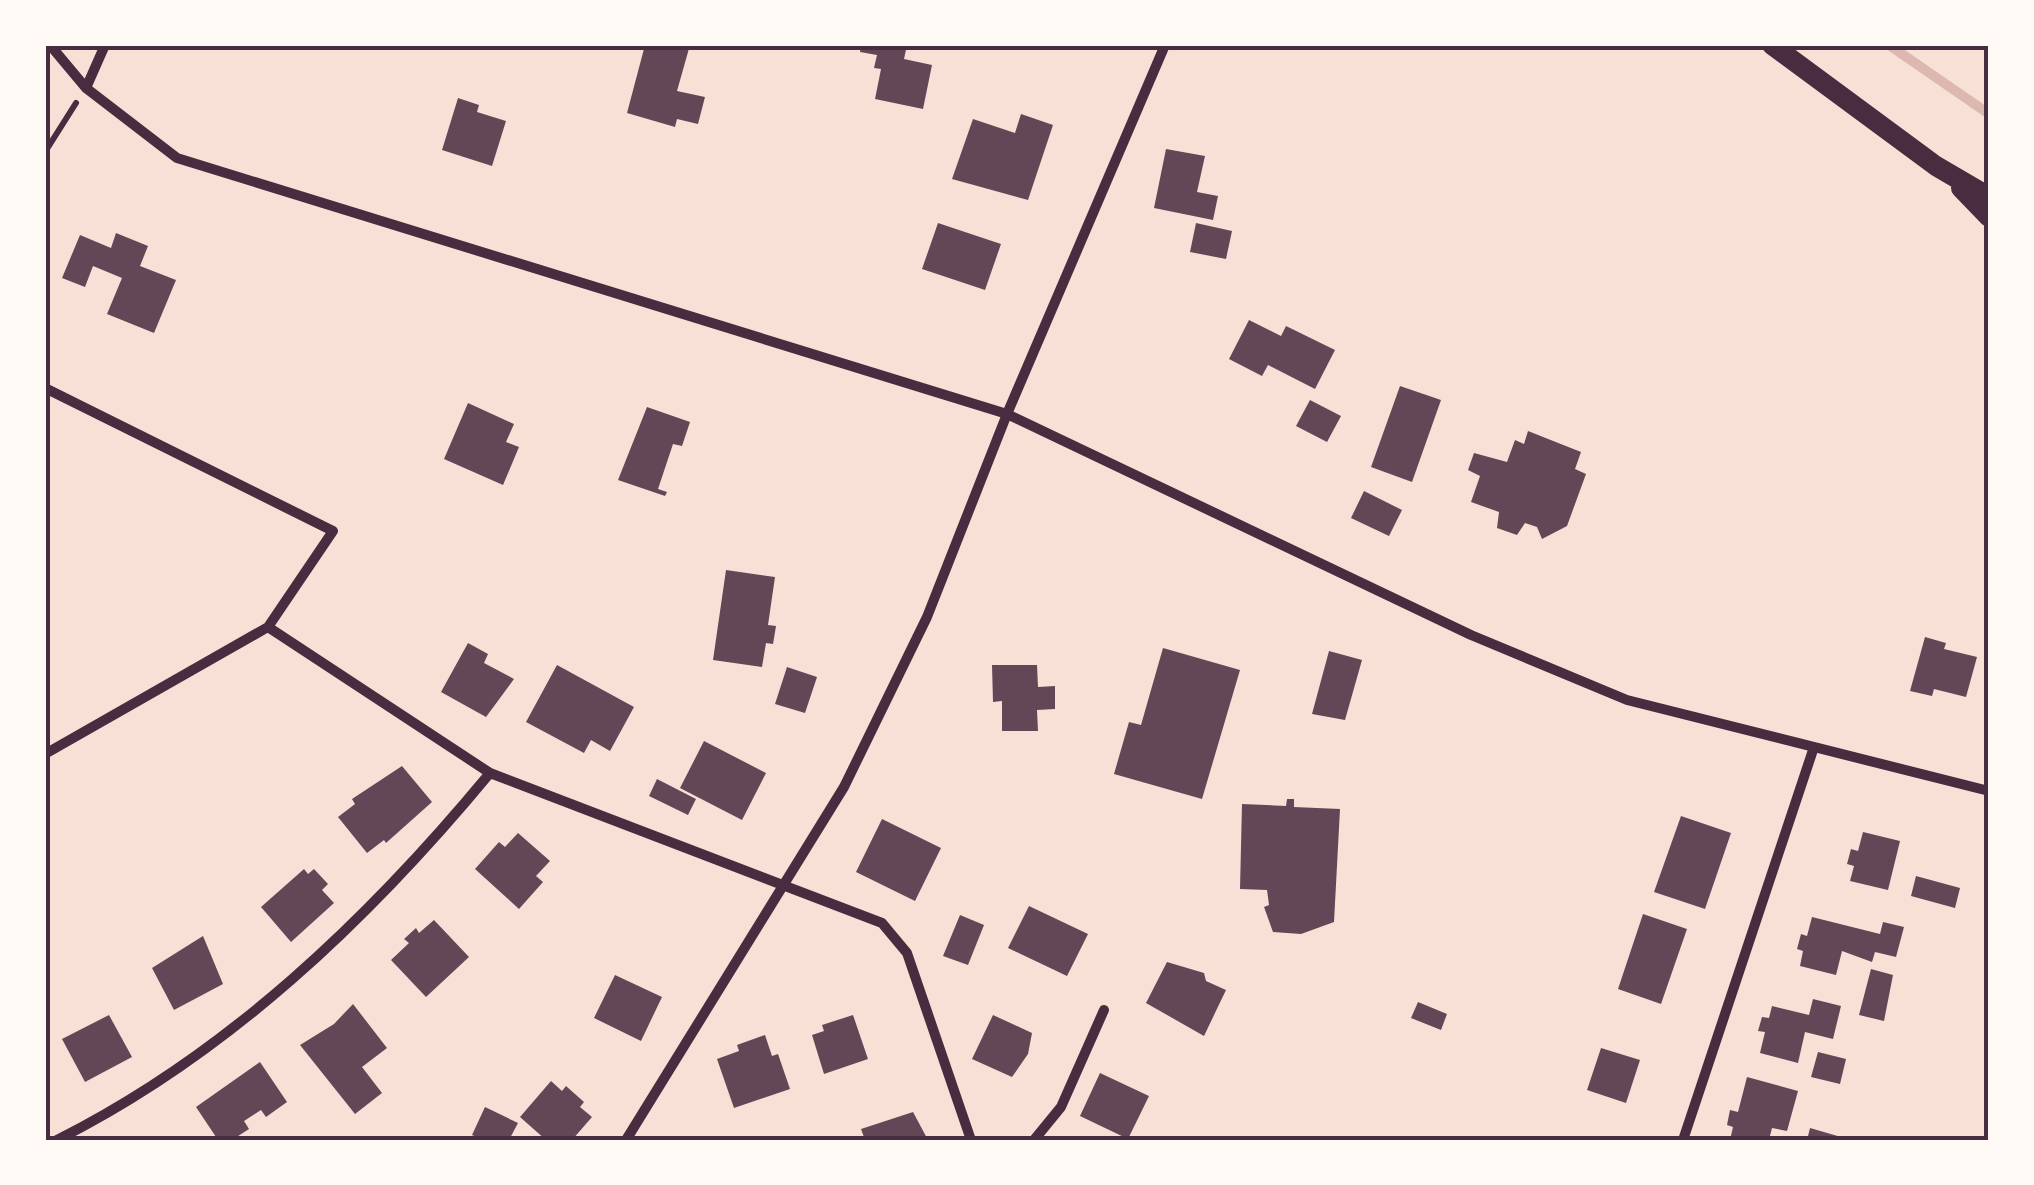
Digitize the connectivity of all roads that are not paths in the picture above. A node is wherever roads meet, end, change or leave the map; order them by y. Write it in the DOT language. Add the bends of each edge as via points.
graph roads {
  1 [pos="50,45"];
  2 [pos="105,45"];
  3 [pos="1165,45"];
  4 [pos="1772,45"];
  5 [pos="86,88"];
  6 [pos="1950,176"];
  7 [pos="1989,198"];
  8 [pos="1989,217"];
  9 [pos="45,388"];
  10 [pos="1007,414"];
  11 [pos="268,626"];
  12 [pos="1814,748"];
  13 [pos="45,754"];
  14 [pos="490,773"];
  15 [pos="1989,790"];
  16 [pos="783,885"];
  17 [pos="1104,1010"];
  18 [pos="637,1128"];
  19 [pos="57,1140"];
  20 [pos="626,1140"];
  21 [pos="644,1140"];
  22 [pos="971,1140"];
  23 [pos="1034,1140"];
  24 [pos="1683,1140"];
  1 -- 5 [label="street"];
  2 -- 5 [label="street"];
  3 -- 10 [label="street"];
  4 -- 6 [label="main road"];
  5 -- 10 [label="street" via="176,158"];
  6 -- 7 [label="main road"];
  6 -- 8 [label="main road"];
  9 -- 11 [label="street" via="334,531"];
  10 -- 12 [label="street" via="1471,635 1627,700"];
  10 -- 16 [label="street" via="927,617 844,787"];
  11 -- 13 [label="street"];
  11 -- 14 [label="street"];
  12 -- 15 [label="street"];
  12 -- 24 [label="street"];
  14 -- 16 [label="street"];
  14 -- 19 [label="street" via="423,854 246,1022"];
  16 -- 18 [label="street"];
  16 -- 22 [label="street" via="882,923 906,953"];
  17 -- 23 [label="street" via="1061,1108"];
  18 -- 20 [label="street"];
  18 -- 21 [label="street"];
}
